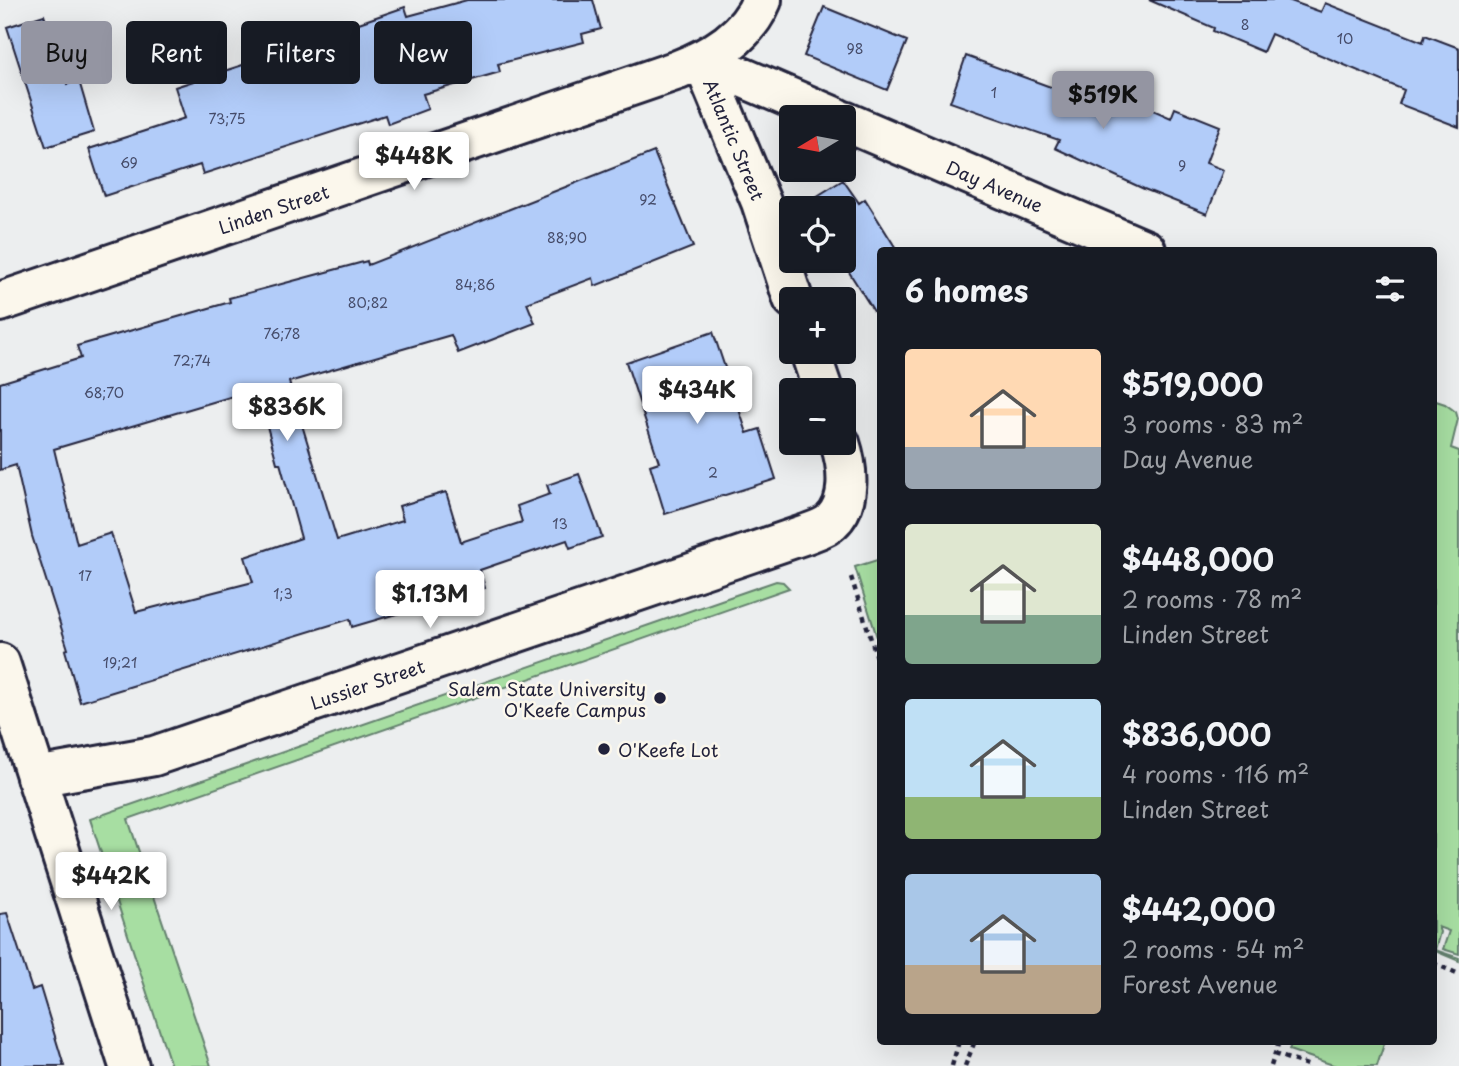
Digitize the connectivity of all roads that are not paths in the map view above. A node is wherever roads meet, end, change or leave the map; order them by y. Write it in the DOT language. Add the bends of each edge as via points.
graph roads {
  1 [pos="762,0"];
  2 [pos="702,60"];
  3 [pos="807,105"];
  4 [pos="856,126"];
  5 [pos="1139,247"];
  6 [pos="789,287"];
  7 [pos="0,302"];
  8 [pos="844,455"];
  9 [pos="0,663"];
  10 [pos="36,776"];
  11 [pos="129,1066"];
  1 -- 2 [label="street, Linden Street" via="734,40"];
  2 -- 3 [label="street"];
  2 -- 6 [label="street, Atlantic Street" via="761,202"];
  2 -- 7 [label="street, Linden Street"];
  4 -- 5 [label="street, Day Avenue"];
  8 -- 10 [label="street, Lussier Street" via="843,505 831,523 806,534 154,756"];
  9 -- 10 [label="street"];
  10 -- 11 [label="street"];
}
